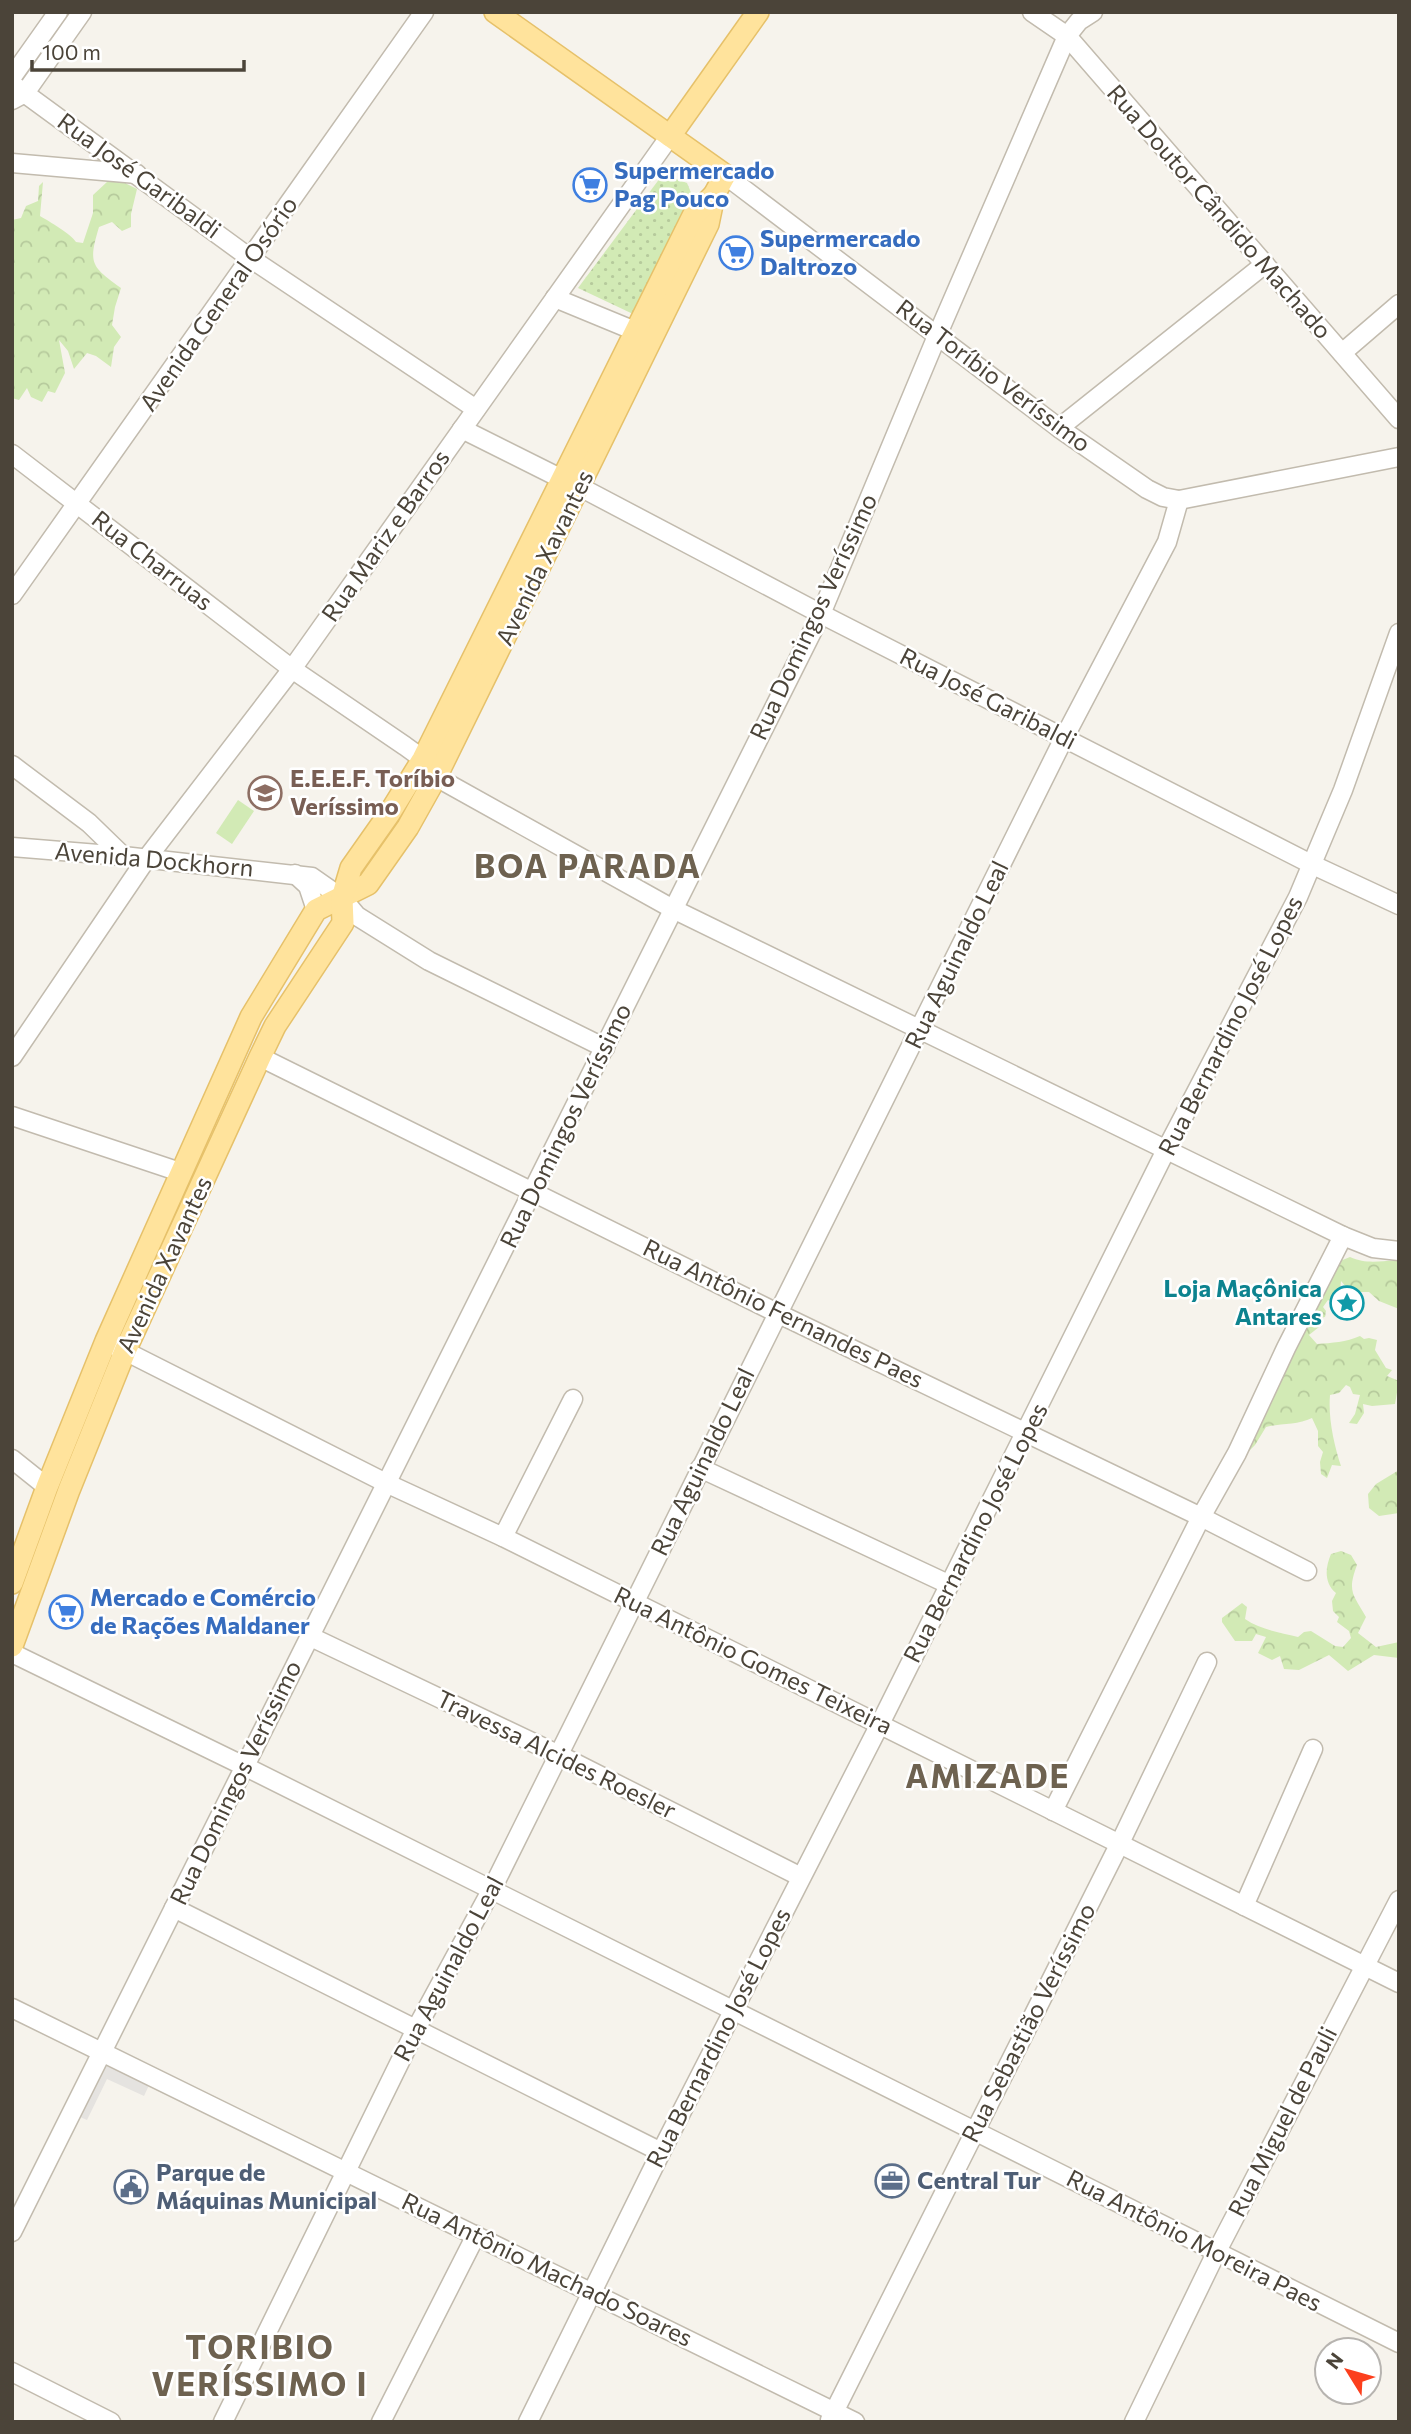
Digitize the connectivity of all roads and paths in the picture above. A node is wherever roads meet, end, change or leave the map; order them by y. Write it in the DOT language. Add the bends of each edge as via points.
graph roads {
  1 [pos="58,12"];
  2 [pos="82,12"];
  3 [pos="424,12"];
  4 [pos="495,12"];
  5 [pos="758,12"];
  6 [pos="1032,12"];
  7 [pos="1093,12"];
  8 [pos="1067,37"];
  9 [pos="12,76"];
  10 [pos="17,92"];
  11 [pos="670,136"];
  12 [pos="12,163"];
  13 [pos="137,174"];
  14 [pos="725,175"];
  15 [pos="714,195"];
  16 [pos="250,258"];
  17 [pos="1265,264"];
  18 [pos="555,298"];
  19 [pos="1399,304"];
  20 [pos="635,331"];
  21 [pos="937,336"];
  22 [pos="1342,353"];
  23 [pos="475,409"];
  24 [pos="1399,419"];
  25 [pos="1059,428"];
  26 [pos="461,429"];
  27 [pos="12,454"];
  28 [pos="1399,457"];
  29 [pos="571,483"];
  30 [pos="1179,500"];
  31 [pos="78,504"];
  32 [pos="12,595"];
  33 [pos="821,614"];
  34 [pos="1399,633"];
  35 [pos="292,669"];
  36 [pos="1064,738"];
  37 [pos="423,759"];
  38 [pos="12,765"];
  39 [pos="436,776"];
  40 [pos="12,847"];
  41 [pos="122,856"];
  42 [pos="148,859"];
  43 [pos="1313,866"];
  44 [pos="295,874"];
  45 [pos="342,898"];
  46 [pos="1399,905"];
  47 [pos="673,908"];
  48 [pos="316,910"];
  49 [pos="920,1030"];
  50 [pos="605,1048"];
  51 [pos="260,1057"];
  52 [pos="12,1058"];
  53 [pos="12,1116"];
  54 [pos="1167,1148"];
  55 [pos="180,1172"];
  56 [pos="534,1191"];
  57 [pos="1343,1236"];
  58 [pos="1399,1251"];
  59 [pos="777,1313"];
  60 [pos="106,1341"];
  61 [pos="125,1351"];
  62 [pos="573,1399"];
  63 [pos="1027,1432"];
  64 [pos="12,1459"];
  65 [pos="700,1468"];
  66 [pos="386,1483"];
  67 [pos="47,1487"];
  68 [pos="1201,1517"];
  69 [pos="503,1537"];
  70 [pos="1307,1572"];
  71 [pos="12,1583"];
  72 [pos="948,1584"];
  73 [pos="633,1602"];
  74 [pos="309,1636"];
  75 [pos="12,1646"];
  76 [pos="12,1653"];
  77 [pos="1207,1662"];
  78 [pos="880,1724"];
  79 [pos="1313,1749"];
  80 [pos="559,1755"];
  81 [pos="244,1766"];
  82 [pos="1053,1811"];
  83 [pos="1119,1845"];
  84 [pos="801,1877"];
  85 [pos="492,1889"];
  86 [pos="1399,1900"];
  87 [pos="1244,1906"];
  88 [pos="174,1908"];
  89 [pos="1364,1966"];
  90 [pos="1399,1983"];
  91 [pos="12,2008"];
  92 [pos="732,2011"];
  93 [pos="416,2029"];
  94 [pos="104,2051"];
  95 [pos="974,2131"];
  96 [pos="661,2152"];
  97 [pos="347,2172"];
  98 [pos="12,2232"];
  99 [pos="476,2235"];
  100 [pos="1216,2253"];
  101 [pos="593,2292"];
  102 [pos="1399,2343"];
  103 [pos="12,2371"];
  104 [pos="832,2417"];
  105 [pos="111,2422"];
  106 [pos="223,2422"];
  107 [pos="382,2422"];
  108 [pos="528,2422"];
  109 [pos="855,2422"];
  110 [pos="1134,2422"];
  1 -- 9 [label="street"];
  2 -- 10 [label="street"];
  3 -- 16 [label="street, Avenida General Osório"];
  4 -- 11 [label="main road, Rua Toríbio Veríssimo"];
  5 -- 11 [label="main road, Rua Mariz e Barros"];
  6 -- 8 [label="street, Rua Doutor Cândido Machado"];
  7 -- 8 [label="street, Rua Domingos Veríssimo"];
  8 -- 17 [label="street, Rua Doutor Cândido Machado"];
  8 -- 21 [label="street, Rua Domingos Veríssimo"];
  10 -- 13 [label="street, Rua José Garibaldi"];
  11 -- 14 [label="main road, Rua Toríbio Veríssimo"];
  11 -- 18 [label="street, Rua Mariz e Barros"];
  12 -- 13 [label="street"];
  13 -- 16 [label="street, Rua José Garibaldi"];
  14 -- 15 [label="main road, Avenida Xavantes"];
  14 -- 21 [label="street, Rua Toríbio Veríssimo"];
  15 -- 20 [label="main road, Avenida Xavantes" via="693,216"];
  15 -- 29 [label="main road, Avenida Xavantes" via="708,224"];
  16 -- 23 [label="street, Rua José Garibaldi"];
  16 -- 31 [label="street, Avenida General Osório"];
  17 -- 22 [label="street, Rua Doutor Cândido Machado"];
  17 -- 25 [label="street"];
  18 -- 20 [label="street"];
  18 -- 23 [label="street, Rua Mariz e Barros"];
  19 -- 22 [label="street"];
  20 -- 29 [label="main road, Avenida Xavantes"];
  21 -- 25 [label="street, Rua Toríbio Veríssimo"];
  21 -- 33 [label="street, Rua Domingos Veríssimo"];
  22 -- 24 [label="street, Rua Doutor Cândido Machado"];
  23 -- 26 [label="street, Rua Mariz e Barros"];
  25 -- 30 [label="street, Rua Toríbio Veríssimo" via="1147,489"];
  26 -- 29 [label="street, Rua José Garibaldi"];
  26 -- 35 [label="street, Rua Mariz e Barros"];
  27 -- 31 [label="street, Rua Charruas"];
  28 -- 30 [label="street"];
  29 -- 33 [label="street, Rua José Garibaldi"];
  29 -- 37 [label="main road, Avenida Xavantes"];
  29 -- 39 [label="main road, Avenida Xavantes"];
  30 -- 36 [label="street, Rua Aguinaldo Leal" via="1167,542"];
  31 -- 32 [label="street, Avenida General Osório"];
  31 -- 35 [label="street, Rua Charruas"];
  33 -- 36 [label="street, Rua José Garibaldi"];
  33 -- 47 [label="street, Rua Domingos Veríssimo"];
  34 -- 43 [label="street, Rua Bernardino José Lopes"];
  35 -- 37 [label="street, Rua Charruas"];
  35 -- 42 [label="street, Rua Mariz e Barros"];
  36 -- 43 [label="street, Rua José Garibaldi"];
  36 -- 49 [label="street, Rua Aguinaldo Leal"];
  37 -- 39 [label="street, Rua Charruas"];
  37 -- 45 [label="main road, Avenida Xavantes" via="351,868"];
  38 -- 41 [label="street" via="89,823"];
  39 -- 45 [label="main road, Avenida Xavantes" via="368,884"];
  39 -- 47 [label="street"];
  40 -- 41 [label="street, Avenida Dockhorn"];
  41 -- 42 [label="street, Avenida Dockhorn"];
  42 -- 44 [label="street, Avenida Dockhorn"];
  42 -- 52 [label="street, Rua Mariz e Barros"];
  43 -- 46 [label="street, Rua José Garibaldi"];
  43 -- 54 [label="street, Rua Bernardino José Lopes"];
  44 -- 45 [label="street, Avenida Dockhorn" via="312,877"];
  44 -- 48 [label="street" via="308,886"];
  45 -- 48 [label="main road, Avenida Xavantes"];
  45 -- 50 [label="street, Avenida Dockhorn" via="357,916 429,961"];
  45 -- 51 [label="main road, Avenida Xavantes" via="343,923 275,1026"];
  47 -- 49 [label="street"];
  47 -- 50 [label="street, Rua Domingos Veríssimo"];
  48 -- 55 [label="main road, Avenida Xavantes" via="251,1017"];
  49 -- 54 [label="street"];
  49 -- 59 [label="street, Rua Aguinaldo Leal"];
  50 -- 56 [label="street, Rua Domingos Veríssimo"];
  51 -- 56 [label="street, Rua Antônio Fernandes Paes"];
  51 -- 61 [label="main road, Avenida Xavantes"];
  53 -- 55 [label="street"];
  54 -- 57 [label="street"];
  54 -- 63 [label="street, Rua Bernardino José Lopes"];
  55 -- 60 [label="main road, Avenida Xavantes"];
  56 -- 59 [label="street, Rua Antônio Fernandes Paes"];
  56 -- 66 [label="street, Rua Domingos Veríssimo"];
  57 -- 58 [label="street" via="1373,1248"];
  57 -- 68 [label="street"];
  59 -- 63 [label="street, Rua Antônio Fernandes Paes"];
  59 -- 65 [label="street, Rua Aguinaldo Leal"];
  60 -- 61 [label="street, Rua Antônio Gomes Teixeira"];
  60 -- 67 [label="main road, Avenida Xavantes"];
  61 -- 66 [label="street, Rua Antônio Gomes Teixeira"];
  61 -- 75 [label="main road, Avenida Xavantes"];
  62 -- 69 [label="street"];
  63 -- 68 [label="street, Rua Antônio Fernandes Paes"];
  63 -- 72 [label="street, Rua Bernardino José Lopes"];
  64 -- 67 [label="street"];
  65 -- 72 [label="street"];
  65 -- 73 [label="street, Rua Aguinaldo Leal"];
  66 -- 69 [label="street, Rua Antônio Gomes Teixeira"];
  66 -- 74 [label="street, Rua Domingos Veríssimo"];
  67 -- 71 [label="main road, Avenida Xavantes"];
  68 -- 70 [label="street, Rua Antônio Fernandes Paes"];
  68 -- 82 [label="street"];
  69 -- 73 [label="street, Rua Antônio Gomes Teixeira"];
  72 -- 78 [label="street, Rua Bernardino José Lopes"];
  73 -- 78 [label="street, Rua Antônio Gomes Teixeira"];
  73 -- 80 [label="street, Rua Aguinaldo Leal"];
  74 -- 80 [label="street, Travessa Alcides Roesler"];
  74 -- 81 [label="street, Rua Domingos Veríssimo"];
  76 -- 81 [label="street, Rua Antônio Moreira Paes"];
  77 -- 83 [label="street, Rua Sebastião Veríssimo"];
  78 -- 82 [label="street, Rua Antônio Gomes Teixeira"];
  78 -- 84 [label="street, Rua Bernardino José Lopes"];
  79 -- 87 [label="street"];
  80 -- 84 [label="street, Travessa Alcides Roesler"];
  80 -- 85 [label="street, Rua Aguinaldo Leal"];
  81 -- 85 [label="street, Rua Antônio Moreira Paes"];
  81 -- 88 [label="street, Rua Domingos Veríssimo"];
  82 -- 83 [label="street, Rua Antônio Gomes Teixeira"];
  83 -- 87 [label="street, Rua Antônio Gomes Teixeira"];
  83 -- 95 [label="street, Rua Sebastião Veríssimo"];
  84 -- 92 [label="street, Rua Bernardino José Lopes"];
  85 -- 92 [label="street, Rua Antônio Moreira Paes"];
  85 -- 93 [label="street, Rua Aguinaldo Leal"];
  86 -- 89 [label="street, Rua Miguel de Pauli"];
  87 -- 89 [label="street, Rua Antônio Gomes Teixeira"];
  88 -- 93 [label="street"];
  88 -- 94 [label="street, Rua Domingos Veríssimo"];
  89 -- 90 [label="street, Rua Antônio Gomes Teixeira"];
  89 -- 100 [label="street, Rua Miguel de Pauli"];
  91 -- 94 [label="street, Rua Antônio Machado Soares"];
  92 -- 95 [label="street, Rua Antônio Moreira Paes"];
  92 -- 96 [label="street, Rua Bernardino José Lopes"];
  93 -- 96 [label="street"];
  93 -- 97 [label="street, Rua Aguinaldo Leal"];
  94 -- 97 [label="street, Rua Antônio Machado Soares"];
  94 -- 98 [label="street, Rua Domingos Veríssimo"];
  95 -- 100 [label="street, Rua Antônio Moreira Paes"];
  95 -- 104 [label="street, Rua Sebastião Veríssimo"];
  96 -- 101 [label="street, Rua Bernardino José Lopes"];
  97 -- 99 [label="street, Rua Antônio Machado Soares"];
  97 -- 106 [label="street, Rua Aguinaldo Leal"];
  99 -- 101 [label="street, Rua Antônio Machado Soares"];
  99 -- 107 [label="street"];
  100 -- 102 [label="street, Rua Antônio Moreira Paes"];
  100 -- 110 [label="street, Rua Miguel de Pauli"];
  101 -- 104 [label="street, Rua Antônio Machado Soares"];
  101 -- 108 [label="street, Rua Bernardino José Lopes"];
  103 -- 105 [label="street"];
  104 -- 109 [label="street, Rua Antônio Machado Soares"];
}
